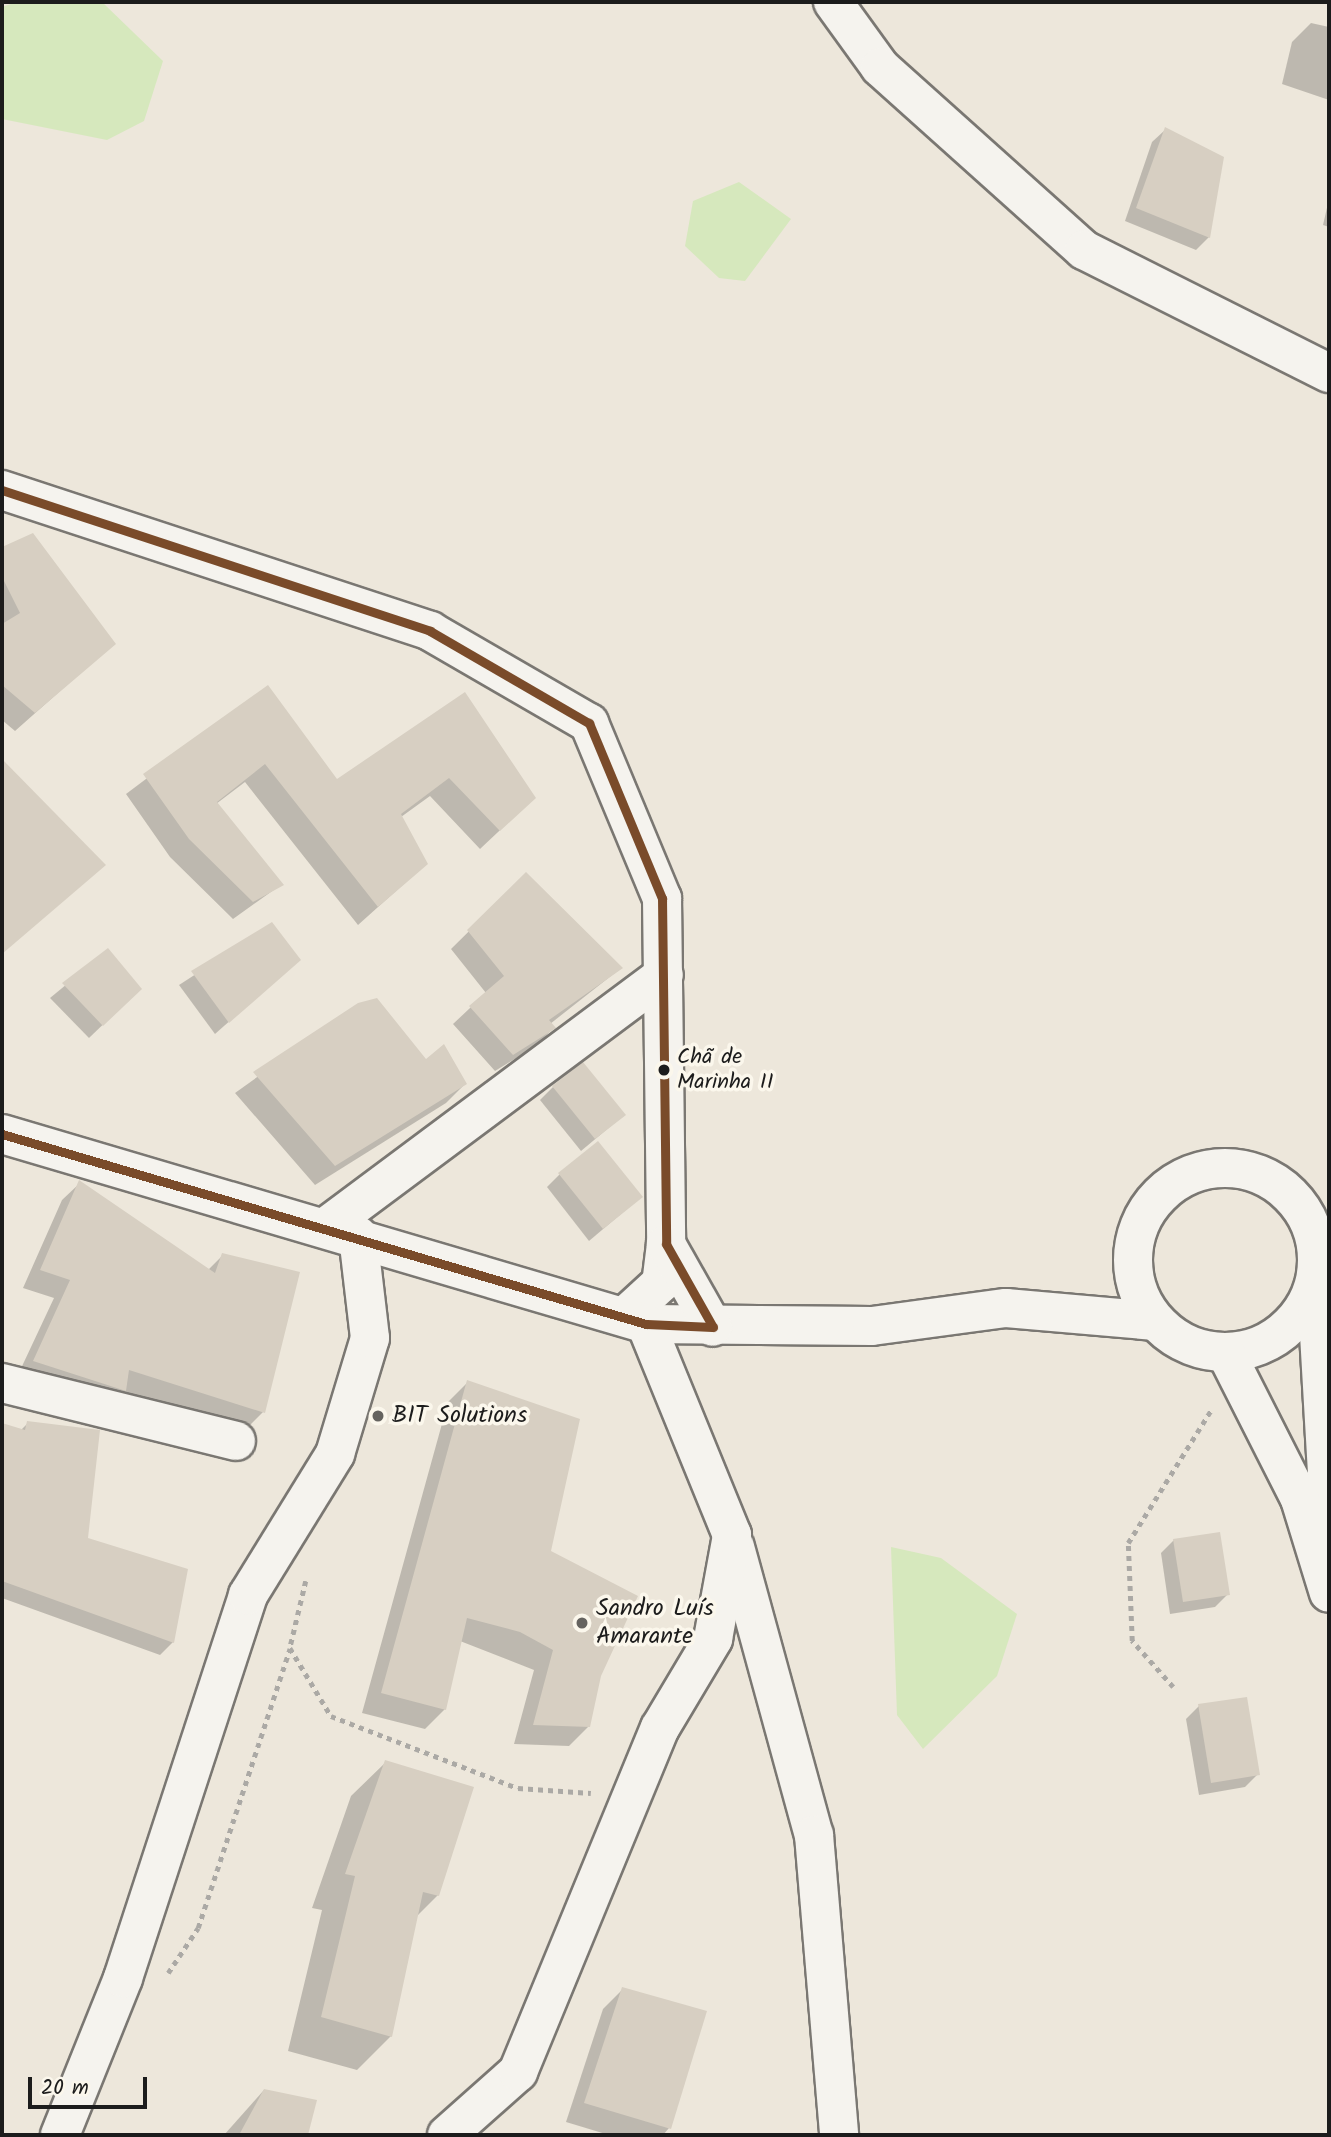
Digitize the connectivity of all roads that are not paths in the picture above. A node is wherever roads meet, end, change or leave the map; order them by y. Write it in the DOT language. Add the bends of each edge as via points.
graph roads {
  1 [pos="833,2"];
  2 [pos="1329,373"];
  3 [pos="7,498"];
  4 [pos="664,975"];
  5 [pos="2,1134"];
  6 [pos="1290,1193"];
  7 [pos="1329,1203"];
  8 [pos="343,1231"];
  9 [pos="666,1244"];
  10 [pos="1316,1280"];
  11 [pos="635,1321"];
  12 [pos="1155,1321"];
  13 [pos="713,1327"];
  14 [pos="1231,1362"];
  15 [pos="2,1383"];
  16 [pos="236,1441"];
  17 [pos="1329,1510"];
  18 [pos="732,1535"];
  19 [pos="1329,1593"];
  20 [pos="60,2135"];
  21 [pos="447,2135"];
  22 [pos="839,2135"];
  1 -- 2 [label="street" via="880,67 1084,250"];
  3 -- 4 [label="street" via="430,631 589,723 663,898"];
  4 -- 8 [label="street"];
  4 -- 9 [label="street"];
  5 -- 8 [label="street"];
  6 -- 7 [label="street"];
  6 -- 10 [label="street" via="1315,1239"];
  6 -- 12 [label="street" via="1261,1174 1225,1166 1190,1172 1160,1192 1140,1221 1131,1256 1136,1291"];
  8 -- 11 [label="street"];
  8 -- 20 [label="street" via="370,1338 335,1454 248,1595 122,1978"];
  9 -- 11 [label="street" via="661,1283"];
  9 -- 13 [label="street"];
  10 -- 14 [label="street" via="1284,1332"];
  10 -- 17 [label="street"];
  11 -- 13 [label="street"];
  11 -- 18 [label="street"];
  12 -- 13 [label="street" via="1006,1308 872,1326"];
  12 -- 14 [label="street" via="1175,1339"];
  14 -- 19 [label="street" via="1300,1499"];
  15 -- 16 [label="street"];
  18 -- 21 [label="street" via="713,1639 660,1728 518,2072"];
  18 -- 22 [label="street" via="814,1835"];
}
